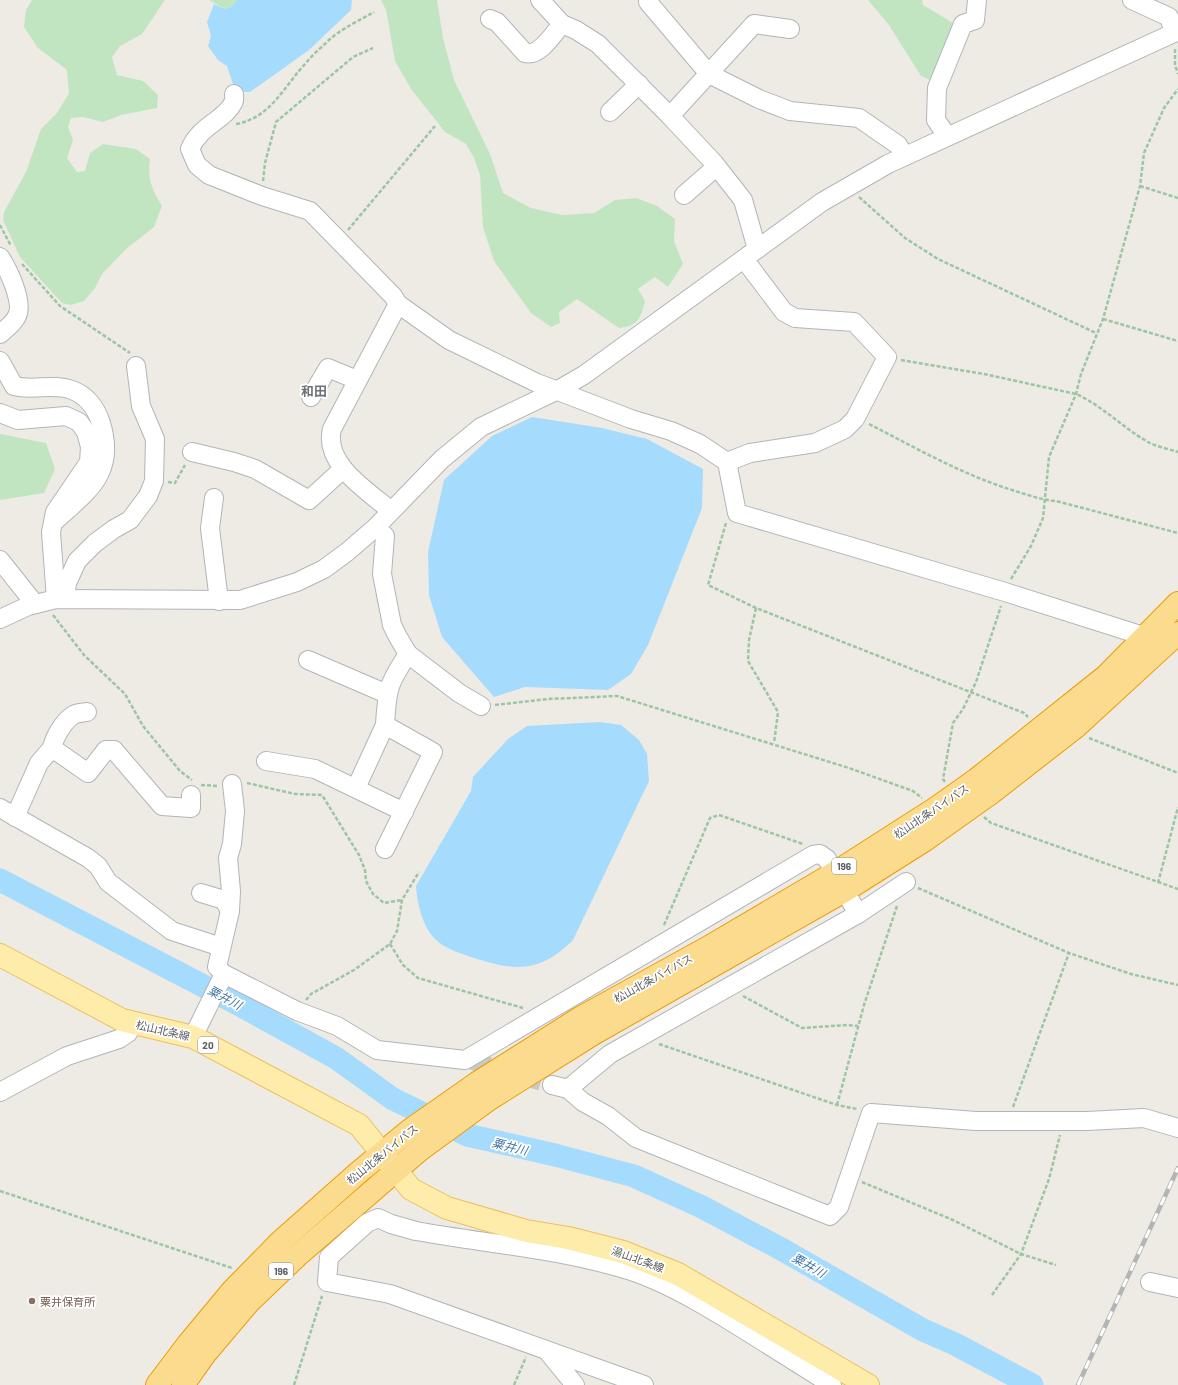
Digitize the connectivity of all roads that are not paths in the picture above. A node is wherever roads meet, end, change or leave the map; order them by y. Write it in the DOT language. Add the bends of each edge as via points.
graph roads {
  1 [pos="540,0"];
  2 [pos="977,0"];
  3 [pos="1132,0"];
  4 [pos="648,2"];
  5 [pos="490,19"];
  6 [pos="562,24"];
  7 [pos="790,29"];
  8 [pos="1176,32"];
  9 [pos="709,74"];
  10 [pos="639,84"];
  11 [pos="234,94"];
  12 [pos="610,112"];
  13 [pos="670,116"];
  14 [pos="947,136"];
  15 [pos="905,156"];
  16 [pos="716,166"];
  17 [pos="684,194"];
  18 [pos="750,254"];
  19 [pos="7,255"];
  20 [pos="398,304"];
  21 [pos="0,334"];
  22 [pos="330,356"];
  23 [pos="0,361"];
  24 [pos="136,366"];
  25 [pos="360,374"];
  26 [pos="558,390"];
  27 [pos="311,398"];
  28 [pos="0,413"];
  29 [pos="192,452"];
  30 [pos="728,462"];
  31 [pos="343,469"];
  32 [pos="214,498"];
  33 [pos="391,511"];
  34 [pos="53,522"];
  35 [pos="376,527"];
  36 [pos="0,560"];
  37 [pos="51,601"];
  38 [pos="219,601"];
  39 [pos="1178,603"];
  40 [pos="0,619"];
  41 [pos="1145,637"];
  42 [pos="1175,641"];
  43 [pos="408,654"];
  44 [pos="308,660"];
  45 [pos="387,694"];
  46 [pos="481,706"];
  47 [pos="88,712"];
  48 [pos="385,725"];
  49 [pos="52,748"];
  50 [pos="274,758"];
  51 [pos="232,784"];
  52 [pos="356,788"];
  53 [pos="191,795"];
  54 [pos="0,808"];
  55 [pos="404,812"];
  56 [pos="15,817"];
  57 [pos="384,842"];
  58 [pos="841,881"];
  59 [pos="906,882"];
  60 [pos="201,893"];
  61 [pos="230,911"];
  62 [pos="858,914"];
  63 [pos="221,947"];
  64 [pos="0,955"];
  65 [pos="223,976"];
  66 [pos="133,1023"];
  67 [pos="193,1036"];
  68 [pos="0,1092"];
  69 [pos="483,1092"];
  70 [pos="1178,1128"];
  71 [pos="382,1153"];
  72 [pos="395,1171"];
  73 [pos="364,1197"];
  74 [pos="378,1218"];
  75 [pos="1150,1282"];
  76 [pos="1178,1288"];
  77 [pos="547,1352"];
  78 [pos="798,1354"];
  79 [pos="157,1385"];
  80 [pos="182,1385"];
  81 [pos="575,1385"];
  82 [pos="644,1385"];
  83 [pos="832,1385"];
  84 [pos="868,1385"];
  1 -- 6 [label="street"];
  2 -- 14 [label="street" via="975,20 963,24 937,88 936,120"];
  3 -- 8 [label="street" via="1169,17"];
  4 -- 9 [label="street"];
  5 -- 6 [label="street" via="497,22 525,53 529,54 535,53"];
  6 -- 10 [label="street" via="598,44"];
  7 -- 9 [label="street" via="754,24"];
  8 -- 14 [label="street"];
  9 -- 13 [label="street"];
  9 -- 15 [label="street" via="759,100 790,111 858,118 898,145"];
  10 -- 12 [label="street"];
  10 -- 13 [label="street"];
  11 -- 20 [label="street" via="234,103 194,140 190,149 197,165 209,175 310,211"];
  13 -- 16 [label="street"];
  14 -- 15 [label="street"];
  15 -- 18 [label="street" via="822,202"];
  16 -- 17 [label="street"];
  16 -- 18 [label="street" via="743,200"];
  18 -- 26 [label="street" via="614,354"];
  18 -- 30 [label="street" via="784,312 795,318 854,322 887,357 855,419 845,429 815,443 750,452"];
  19 -- 21 [label="street" via="8,270 20,307 17,316"];
  20 -- 25 [label="street"];
  20 -- 26 [label="street" via="450,340 537,383"];
  22 -- 25 [label="street"];
  23 -- 34 [label="street" via="14,386 71,390 88,399 97,411 106,440 102,470 90,488"];
  24 -- 37 [label="street" via="141,406 155,439 154,481 148,496 130,520 95,542 77,561 67,583"];
  25 -- 27 [label="street" via="328,368"];
  25 -- 31 [label="street" via="329,440"];
  26 -- 30 [label="street" via="631,419 671,431 700,444"];
  26 -- 33 [label="street" via="481,427 442,459"];
  28 -- 34 [label="street" via="18,420 66,416 78,422 86,432 90,447 89,462 55,512"];
  29 -- 31 [label="street" via="255,469 309,500"];
  30 -- 41 [label="street" via="737,513 1005,592"];
  31 -- 33 [label="street"];
  32 -- 38 [label="street" via="210,528"];
  33 -- 35 [label="street"];
  34 -- 37 [label="street"];
  35 -- 38 [label="street" via="324,569 297,582 240,600"];
  35 -- 43 [label="street" via="385,536 382,574 392,625"];
  36 -- 37 [label="street"];
  37 -- 38 [label="street"];
  37 -- 40 [label="street"];
  39 -- 41 [label="highway, 松山北条バイパス / 196"];
  41 -- 42 [label="street"];
  41 -- 58 [label="highway, 松山北条バイパス / 196" via="1106,676 1040,729"];
  42 -- 58 [label="highway, 松山北条バイパス / 196" via="1077,726 973,806 925,840"];
  43 -- 45 [label="street" via="392,678"];
  43 -- 46 [label="street" via="459,693"];
  44 -- 45 [label="street"];
  45 -- 48 [label="street"];
  47 -- 49 [label="street" via="71,716 54,740"];
  48 -- 52 [label="street"];
  48 -- 55 [label="street" via="434,752"];
  49 -- 53 [label="street" via="88,773 106,750 114,750 162,806 191,808"];
  49 -- 56 [label="street" via="39,763"];
  50 -- 52 [label="street" via="315,769"];
  51 -- 61 [label="street" via="235,811 228,858"];
  52 -- 55 [label="street"];
  54 -- 56 [label="street"];
  55 -- 57 [label="street"];
  56 -- 63 [label="street" via="88,858 98,866 108,882 172,931"];
  58 -- 62 [label="street"];
  58 -- 65 [label="street" via="827,859 820,854 812,855 654,947 469,1060 377,1050 337,1026 297,1011"];
  58 -- 69 [label="highway, 松山北条バイパス / 196" via="593,1034"];
  59 -- 62 [label="street"];
  60 -- 61 [label="street" via="224,900"];
  61 -- 63 [label="street"];
  62 -- 70 [label="street" via="610,1054 560,1087 608,1116 636,1138 830,1216 839,1207 871,1113 976,1121 1144,1118"];
  63 -- 65 [label="street" via="217,967"];
  64 -- 66 [label="main road, 松山北条線 / 20" via="122,1020"];
  65 -- 67 [label="street"];
  66 -- 67 [label="main road, 松山北条線 / 20"];
  66 -- 68 [label="street" via="128,1033 119,1039 67,1056"];
  67 -- 71 [label="main road, 松山北条線 / 20" via="359,1125"];
  69 -- 71 [label="highway, 松山北条バイパス / 196" via="410,1130"];
  69 -- 72 [label="highway, 松山北条バイパス / 196"];
  71 -- 72 [label="main road, 松山北条線 / 20"];
  71 -- 79 [label="highway, 松山北条バイパス / 196" via="280,1242 244,1279 188,1344"];
  72 -- 73 [label="highway, 松山北条バイパス / 196"];
  72 -- 78 [label="main road, 湯山北条線" via="411,1189 447,1208 526,1231 568,1238 623,1252 678,1274"];
  73 -- 74 [label="street"];
  73 -- 80 [label="highway, 松山北条バイパス / 196" via="249,1302"];
  74 -- 77 [label="street" via="367,1223 329,1257 327,1282 390,1294"];
  74 -- 78 [label="street" via="416,1231 589,1259 633,1272 668,1287"];
  75 -- 76 [label="street"];
  77 -- 81 [label="street"];
  77 -- 82 [label="street"];
  78 -- 83 [label="street"];
  78 -- 84 [label="main road, 湯山北条線"];
}
